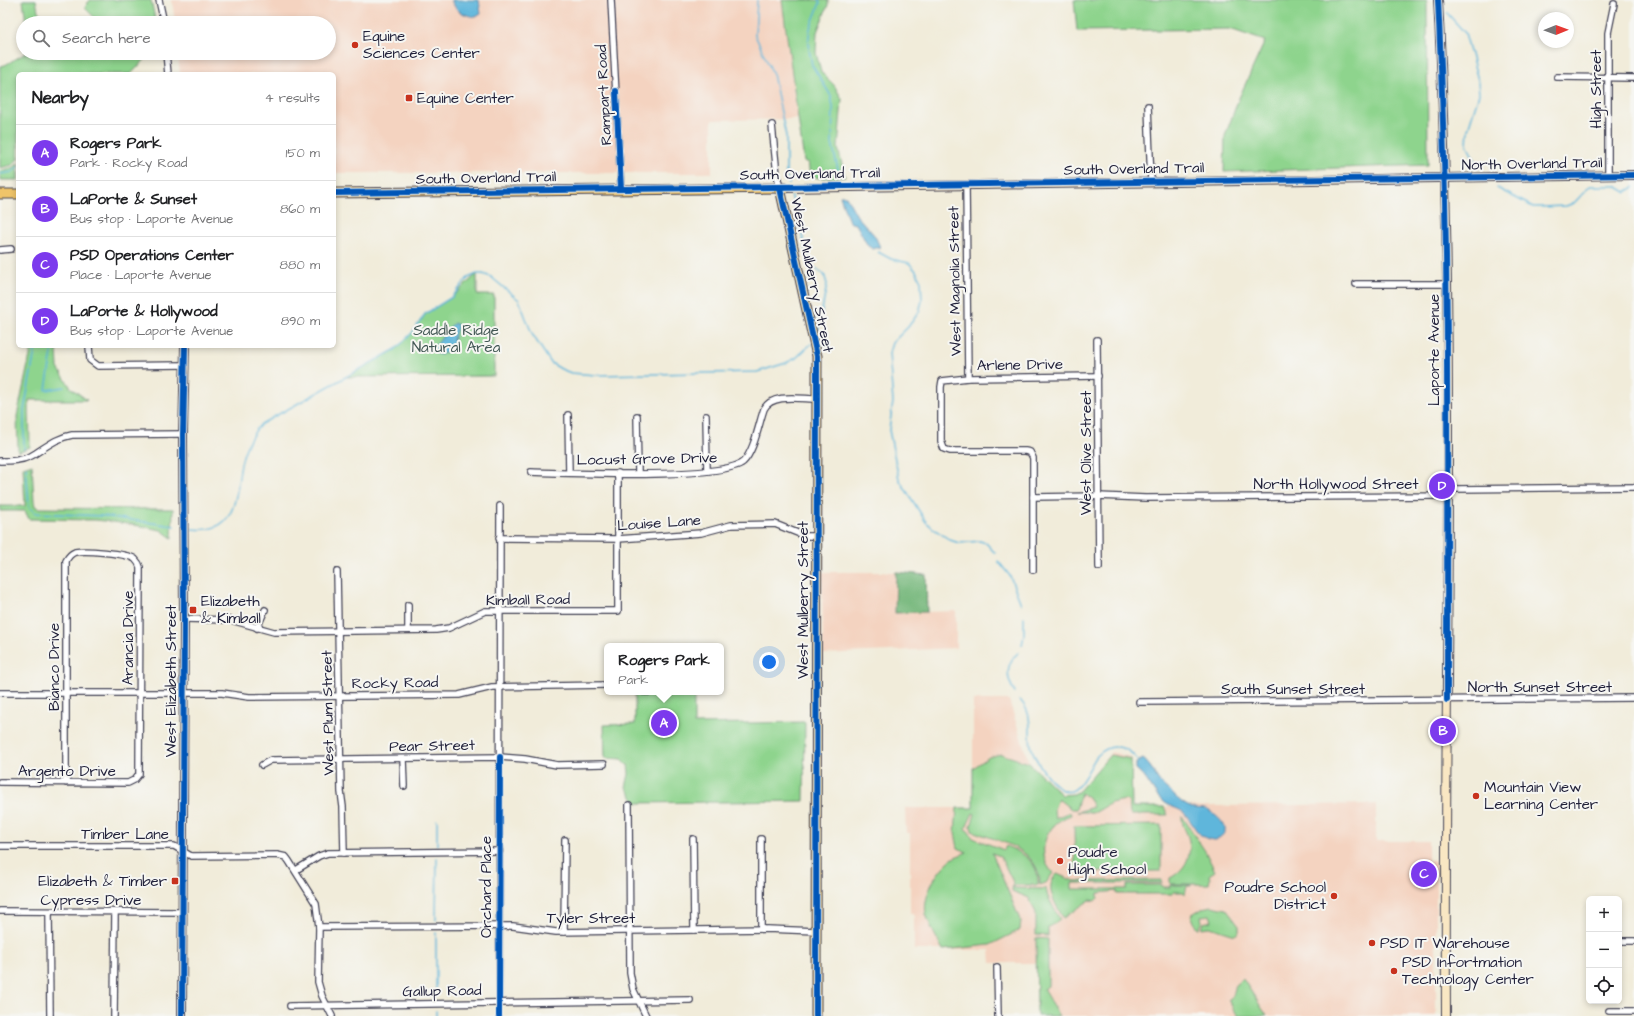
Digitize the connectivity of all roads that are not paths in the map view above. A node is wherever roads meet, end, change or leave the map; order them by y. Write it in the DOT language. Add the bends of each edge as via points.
graph roads {
  1 [pos="159,0"];
  2 [pos="611,0"];
  3 [pos="1438,0"];
  4 [pos="1614,4"];
  5 [pos="162,16"];
  6 [pos="167,60"];
  7 [pos="168,72"];
  8 [pos="1607,77"];
  9 [pos="1557,78"];
  10 [pos="1634,78"];
  11 [pos="1148,106"];
  12 [pos="772,125"];
  13 [pos="1608,176"];
  14 [pos="1634,176"];
  15 [pos="1445,178"];
  16 [pos="1286,180"];
  17 [pos="1151,182"];
  18 [pos="966,184"];
  19 [pos="787,187"];
  20 [pos="621,189"];
  21 [pos="336,193"];
  22 [pos="0,194"];
  23 [pos="16,194"];
  24 [pos="0,250"];
  25 [pos="12,250"];
  26 [pos="1356,284"];
  27 [pos="1447,284"];
  28 [pos="1097,340"];
  29 [pos="89,348"];
  30 [pos="185,348"];
  31 [pos="185,365"];
  32 [pos="1098,376"];
  33 [pos="968,378"];
  34 [pos="816,399"];
  35 [pos="568,415"];
  36 [pos="638,416"];
  37 [pos="706,416"];
  38 [pos="183,434"];
  39 [pos="0,461"];
  40 [pos="707,471"];
  41 [pos="531,472"];
  42 [pos="568,472"];
  43 [pos="618,473"];
  44 [pos="638,473"];
  45 [pos="1634,487"];
  46 [pos="1447,494"];
  47 [pos="1098,496"];
  48 [pos="1033,497"];
  49 [pos="500,506"];
  50 [pos="816,536"];
  51 [pos="499,538"];
  52 [pos="618,539"];
  53 [pos="72,553"];
  54 [pos="1099,567"];
  55 [pos="1033,570"];
  56 [pos="337,572"];
  57 [pos="408,605"];
  58 [pos="265,610"];
  59 [pos="500,611"];
  60 [pos="184,619"];
  61 [pos="257,628"];
  62 [pos="408,630"];
  63 [pos="338,631"];
  64 [pos="604,685"];
  65 [pos="499,687"];
  66 [pos="0,693"];
  67 [pos="67,693"];
  68 [pos="140,693"];
  69 [pos="184,693"];
  70 [pos="340,696"];
  71 [pos="1634,698"];
  72 [pos="1447,700"];
  73 [pos="1139,702"];
  74 [pos="500,757"];
  75 [pos="403,759"];
  76 [pos="341,760"];
  77 [pos="604,764"];
  78 [pos="262,765"];
  79 [pos="134,780"];
  80 [pos="0,782"];
  81 [pos="66,783"];
  82 [pos="404,786"];
  83 [pos="629,805"];
  84 [pos="694,839"];
  85 [pos="761,839"];
  86 [pos="565,840"];
  87 [pos="0,846"];
  88 [pos="183,851"];
  89 [pos="500,851"];
  90 [pos="344,853"];
  91 [pos="296,870"];
  92 [pos="0,911"];
  93 [pos="50,912"];
  94 [pos="115,912"];
  95 [pos="182,912"];
  96 [pos="499,926"];
  97 [pos="319,927"];
  98 [pos="761,929"];
  99 [pos="629,930"];
  100 [pos="694,930"];
  101 [pos="816,931"];
  102 [pos="564,932"];
  103 [pos="1622,941"];
  104 [pos="1634,941"];
  105 [pos="997,967"];
  106 [pos="690,1000"];
  107 [pos="639,1001"];
  108 [pos="499,1003"];
  109 [pos="326,1005"];
  110 [pos="290,1006"];
  111 [pos="1609,1011"];
  112 [pos="1634,1011"];
  113 [pos="50,1016"];
  114 [pos="114,1016"];
  115 [pos="182,1016"];
  116 [pos="332,1016"];
  117 [pos="499,1016"];
  118 [pos="646,1016"];
  119 [pos="816,1016"];
  120 [pos="998,1016"];
  121 [pos="1446,1016"];
  1 -- 5 [label="street"];
  2 -- 20 [label="street, Rampart Road"];
  3 -- 15 [label="main road, Laporte Avenue"];
  4 -- 8 [label="street, High Street" via="1608,33"];
  6 -- 7 [label="street"];
  8 -- 9 [label="street"];
  8 -- 10 [label="street"];
  8 -- 13 [label="street, High Street"];
  11 -- 17 [label="street"];
  12 -- 19 [label="street, West Mulberry Street" via="777,175"];
  13 -- 14 [label="main road, North Overland Trail"];
  13 -- 15 [label="main road, North Overland Trail"];
  15 -- 16 [label="main road, North Overland Trail"];
  15 -- 27 [label="main road, Laporte Avenue"];
  16 -- 17 [label="main road, South Overland Trail"];
  17 -- 18 [label="main road, South Overland Trail"];
  18 -- 19 [label="main road, South Overland Trail"];
  18 -- 33 [label="street, West Magnolia Street"];
  19 -- 20 [label="main road, South Overland Trail"];
  19 -- 34 [label="main road, West Mulberry Street" via="814,337"];
  20 -- 21 [label="main road, South Overland Trail"];
  22 -- 23 [label="main road"];
  24 -- 25 [label="street"];
  26 -- 27 [label="street"];
  27 -- 46 [label="main road, Laporte Avenue"];
  28 -- 32 [label="street, West Olive Street"];
  29 -- 31 [label="street" via="90,360 98,366"];
  30 -- 31 [label="main road, West Elizabeth Street"];
  31 -- 38 [label="main road, West Elizabeth Street"];
  32 -- 33 [label="street, Arlene Drive"];
  32 -- 47 [label="street, West Olive Street"];
  33 -- 48 [label="street, Arlene Drive" via="942,381 941,441 944,449 950,452 1030,452"];
  34 -- 40 [label="street, Locust Grove Drive" via="770,402 764,409 751,451 745,460 730,468"];
  34 -- 50 [label="main road, West Mulberry Street"];
  35 -- 42 [label="street"];
  36 -- 44 [label="street"];
  37 -- 40 [label="street"];
  38 -- 39 [label="street" via="72,435 58,438 29,457"];
  38 -- 60 [label="main road, West Elizabeth Street"];
  40 -- 44 [label="street, Locust Grove Drive"];
  41 -- 42 [label="street, Locust Grove Drive"];
  42 -- 43 [label="street, Locust Grove Drive"];
  43 -- 44 [label="street, Locust Grove Drive"];
  43 -- 52 [label="street, Kimball Road"];
  45 -- 46 [label="street, North Hollywood Street" via="1455,489"];
  46 -- 47 [label="street, North Hollywood Street" via="1146,498"];
  46 -- 72 [label="main road, Laporte Avenue"];
  47 -- 48 [label="street, North Hollywood Street"];
  47 -- 54 [label="street, West Olive Street"];
  48 -- 55 [label="street"];
  49 -- 51 [label="street, Orchard Place"];
  50 -- 52 [label="street, Louise Lane" via="805,536 779,525 736,525 701,534"];
  50 -- 101 [label="main road, West Mulberry Street"];
  51 -- 52 [label="street, Louise Lane"];
  51 -- 59 [label="street, Orchard Place"];
  52 -- 59 [label="street, Kimball Road" via="618,611"];
  53 -- 67 [label="street, Bianco Drive" via="66,561"];
  53 -- 68 [label="street, Arancia Drive" via="113,554 133,558 138,563"];
  56 -- 63 [label="street, West Plum Street"];
  57 -- 62 [label="street"];
  58 -- 61 [label="street"];
  59 -- 62 [label="street, Kimball Road" via="480,612 443,629"];
  59 -- 65 [label="street, Orchard Place"];
  60 -- 61 [label="street, Kimball Road" via="224,619"];
  60 -- 69 [label="main road, West Elizabeth Street"];
  61 -- 63 [label="street, Kimball Road" via="274,632"];
  62 -- 63 [label="street, Kimball Road"];
  63 -- 70 [label="street, West Plum Street"];
  64 -- 65 [label="street, Rocky Road"];
  65 -- 70 [label="street, Rocky Road" via="459,695"];
  65 -- 74 [label="street, Orchard Place"];
  66 -- 67 [label="street, Rocky Road"];
  67 -- 68 [label="street, Rocky Road"];
  67 -- 81 [label="street, Bianco Drive"];
  68 -- 69 [label="street, Rocky Road"];
  68 -- 79 [label="street, Arancia Drive" via="140,770"];
  69 -- 70 [label="street, Rocky Road" via="222,693 249,698"];
  69 -- 88 [label="main road, West Elizabeth Street"];
  70 -- 76 [label="street, West Plum Street"];
  71 -- 72 [label="street, North Sunset Street"];
  72 -- 73 [label="street, South Sunset Street"];
  72 -- 121 [label="main road, Laporte Avenue"];
  74 -- 75 [label="street, Pear Street"];
  74 -- 77 [label="street, Pear Street" via="552,764"];
  74 -- 89 [label="street, Orchard Place"];
  75 -- 76 [label="street, Pear Street"];
  75 -- 82 [label="street"];
  76 -- 78 [label="street, Pear Street" via="271,760"];
  76 -- 90 [label="street, West Plum Street"];
  79 -- 81 [label="street, Argento Drive" via="128,783"];
  80 -- 81 [label="street, Argento Drive"];
  83 -- 99 [label="street"];
  84 -- 100 [label="street"];
  85 -- 98 [label="street"];
  86 -- 102 [label="street"];
  87 -- 88 [label="street, Timber Lane" via="174,846"];
  88 -- 91 [label="street, Timber Lane" via="191,856 281,855 286,857"];
  88 -- 95 [label="main road, West Elizabeth Street"];
  89 -- 90 [label="street"];
  89 -- 96 [label="street, Orchard Place"];
  90 -- 91 [label="street" via="319,856"];
  91 -- 97 [label="street" via="316,904"];
  92 -- 93 [label="street, Cypress Drive"];
  93 -- 94 [label="street, Cypress Drive"];
  93 -- 113 [label="street"];
  94 -- 95 [label="street, Cypress Drive"];
  94 -- 114 [label="street"];
  95 -- 115 [label="main road, West Elizabeth Street"];
  96 -- 97 [label="street, Tyler Street"];
  96 -- 102 [label="street, Tyler Street" via="522,926"];
  96 -- 108 [label="street, Orchard Place"];
  97 -- 109 [label="street" via="318,982"];
  98 -- 100 [label="street, Tyler Street"];
  98 -- 101 [label="street, Tyler Street"];
  99 -- 100 [label="street, Tyler Street"];
  99 -- 102 [label="street, Tyler Street"];
  99 -- 107 [label="street" via="630,978"];
  101 -- 119 [label="main road, West Mulberry Street"];
  103 -- 104 [label="street"];
  105 -- 120 [label="street"];
  106 -- 107 [label="street, Gallup Road"];
  107 -- 108 [label="street, Gallup Road"];
  107 -- 118 [label="street"];
  108 -- 109 [label="street, Gallup Road"];
  108 -- 117 [label="street, Orchard Place"];
  109 -- 110 [label="street, Gallup Road"];
  109 -- 116 [label="street"];
  111 -- 112 [label="street"];
}
